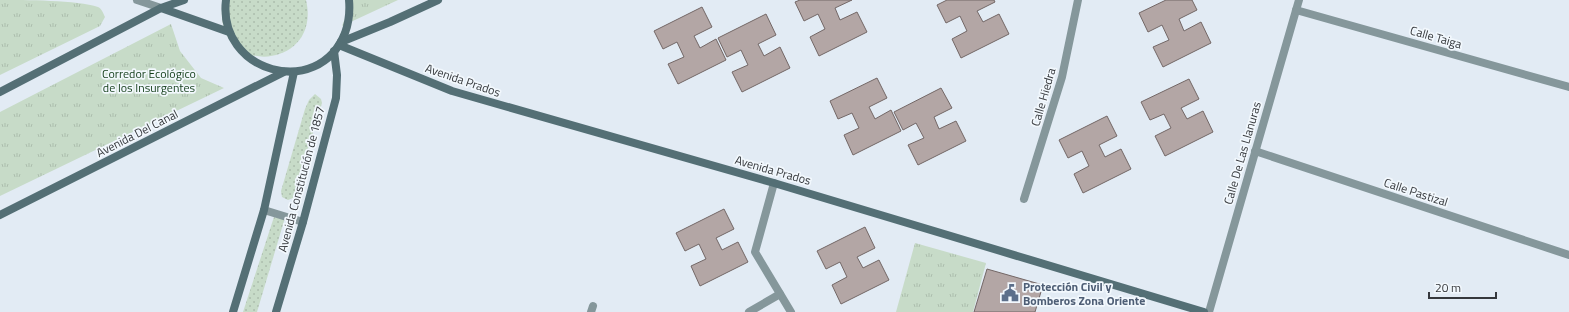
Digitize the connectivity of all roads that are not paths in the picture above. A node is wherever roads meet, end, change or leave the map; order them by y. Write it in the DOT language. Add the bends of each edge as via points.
graph roads {
  1 [pos="137,0"];
  2 [pos="184,0"];
  3 [pos="226,0"];
  4 [pos="349,0"];
  5 [pos="438,0"];
  6 [pos="1078,0"];
  7 [pos="1299,0"];
  8 [pos="161,8"];
  9 [pos="1296,10"];
  10 [pos="229,32"];
  11 [pos="338,46"];
  12 [pos="284,72"];
  13 [pos="294,72"];
  14 [pos="1569,87"];
  15 [pos="0,92"];
  16 [pos="1255,151"];
  17 [pos="774,183"];
  18 [pos="1024,199"];
  19 [pos="264,210"];
  20 [pos="0,215"];
  21 [pos="303,222"];
  22 [pos="1569,255"];
  23 [pos="780,294"];
  24 [pos="233,312"];
  25 [pos="276,312"];
  26 [pos="749,312"];
  27 [pos="791,312"];
  28 [pos="1204,312"];
  29 [pos="1209,312"];
  1 -- 8 [label="street"];
  2 -- 8 [label="main road"];
  3 -- 10 [label="main road, Avenida Del Canal"];
  4 -- 11 [label="main road, Avenida Del Canal" via="349,23"];
  5 -- 11 [label="main road, Avenida Del Canal"];
  6 -- 18 [label="street, Calle Hiedra" via="1062,77"];
  7 -- 9 [label="street, Calle De Las Llanuras"];
  8 -- 10 [label="main road"];
  8 -- 15 [label="main road"];
  9 -- 14 [label="street, Calle Taiga"];
  9 -- 16 [label="street, Calle De Las Llanuras"];
  10 -- 12 [label="main road, Avenida Del Canal" via="248,58 265,68"];
  11 -- 13 [label="main road, Avenida Del Canal" via="322,62"];
  11 -- 17 [label="main road, Avenida Prados" via="452,91"];
  11 -- 21 [label="main road, Avenida Constitución de 1857" via="336,98"];
  12 -- 13 [label="main road, Avenida Del Canal"];
  12 -- 20 [label="main road, Avenida Del Canal"];
  13 -- 19 [label="main road"];
  16 -- 22 [label="street, Calle Pastizal"];
  16 -- 29 [label="street, Calle De Las Llanuras"];
  17 -- 23 [label="street" via="756,252"];
  17 -- 28 [label="main road, Avenida Prados"];
  19 -- 21 [label="street"];
  19 -- 24 [label="main road"];
  21 -- 25 [label="main road, Avenida Constitución de 1857"];
  23 -- 26 [label="street"];
  23 -- 27 [label="street"];
}
